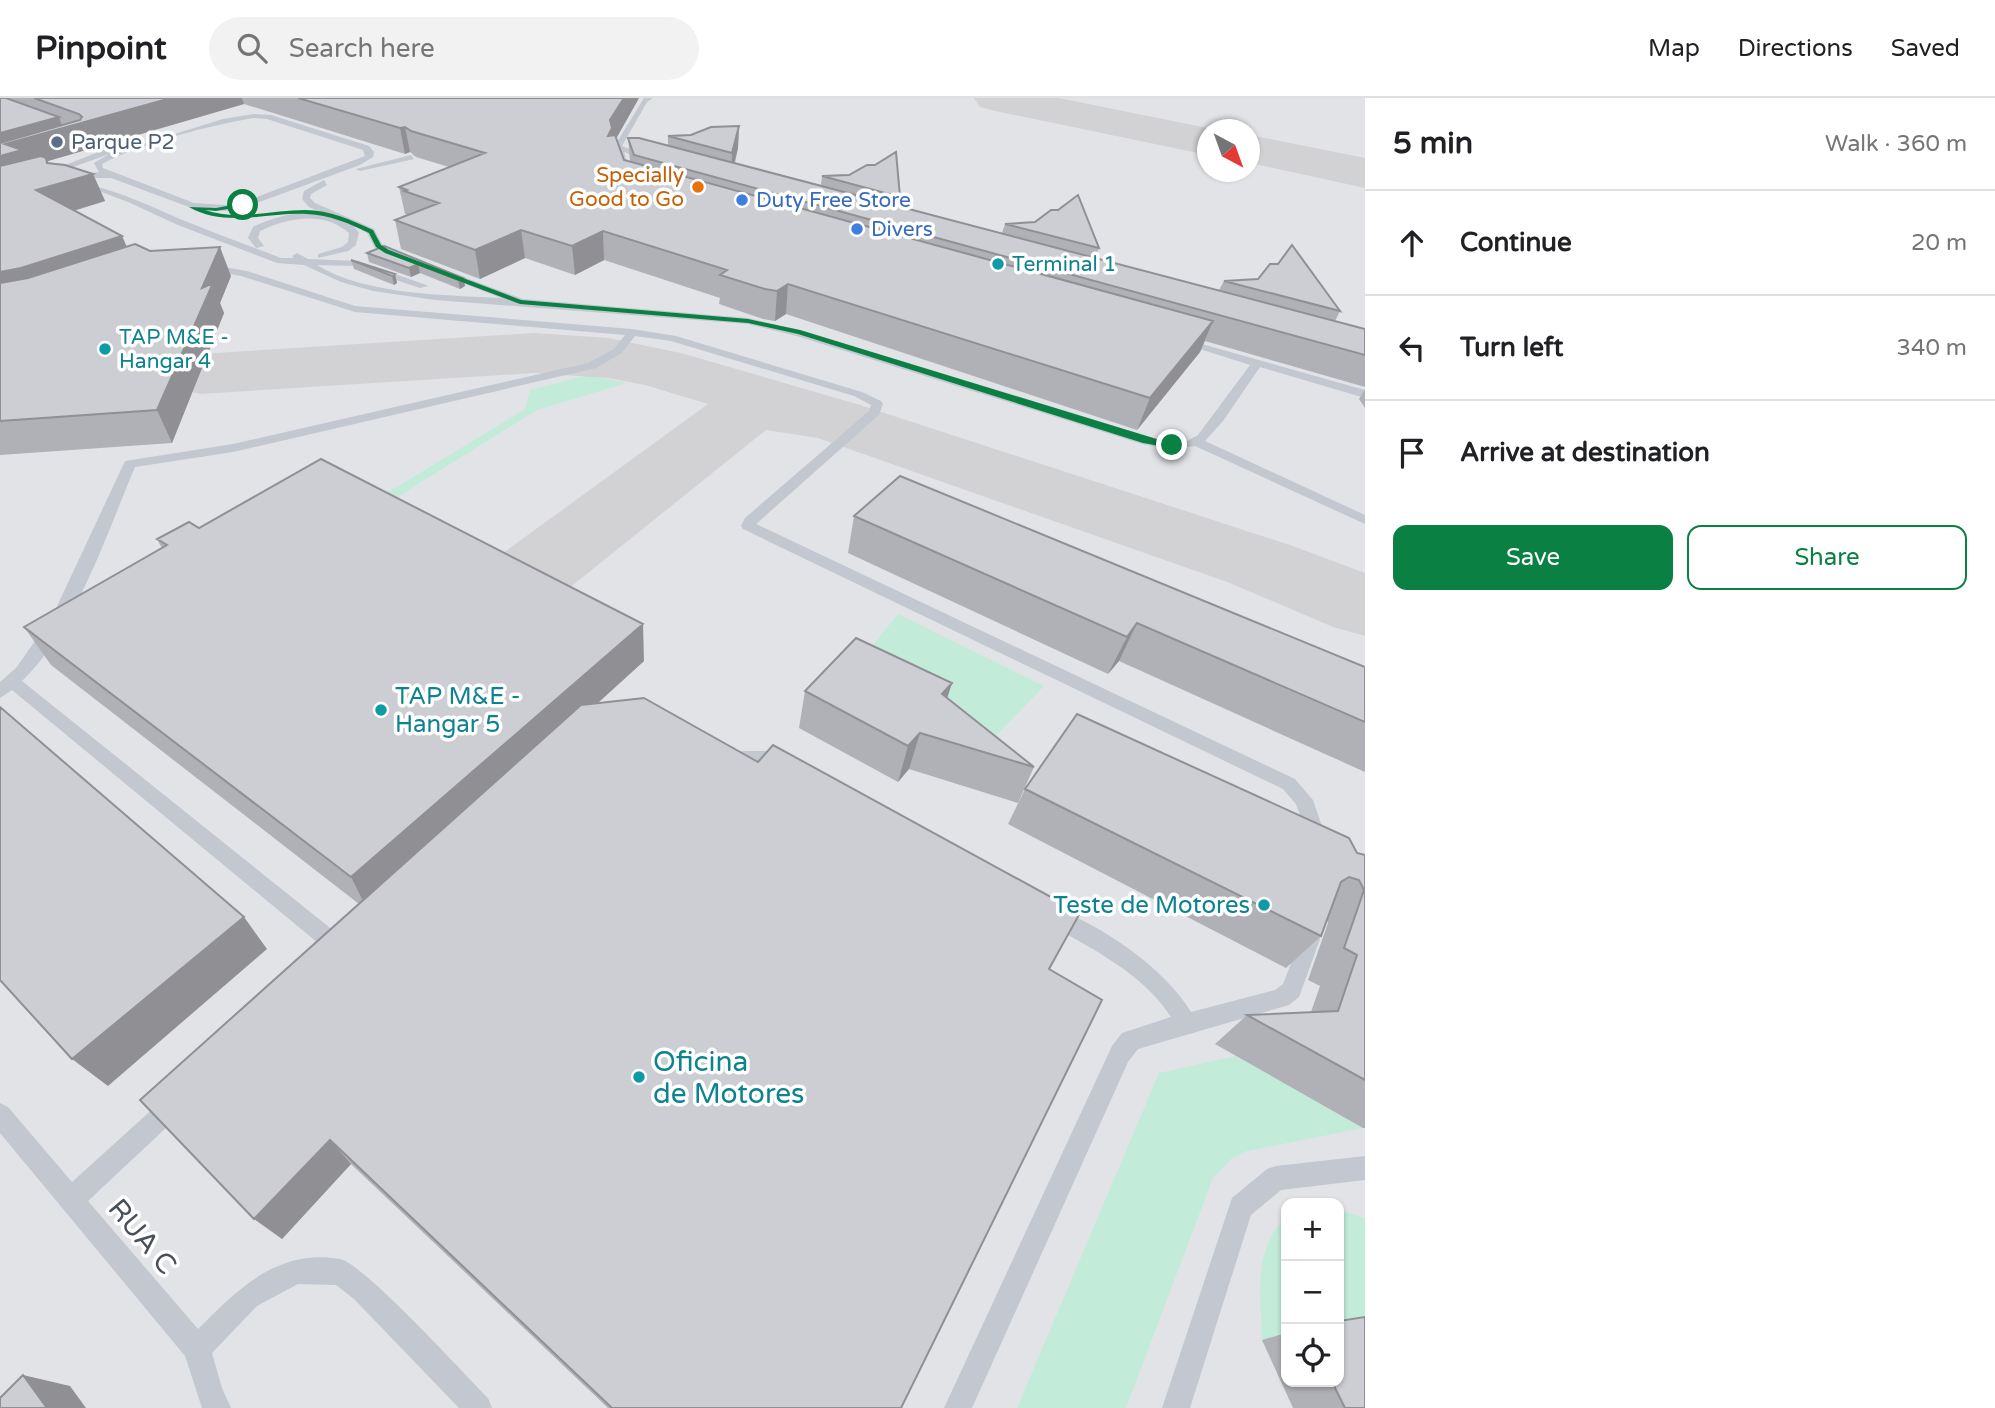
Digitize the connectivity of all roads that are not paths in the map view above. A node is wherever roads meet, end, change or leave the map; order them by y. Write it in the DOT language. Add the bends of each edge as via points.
graph roads {
  1 [pos="632,98"];
  2 [pos="647,99"];
  3 [pos="195,130"];
  4 [pos="220,135"];
  5 [pos="174,136"];
  6 [pos="211,138"];
  7 [pos="198,142"];
  8 [pos="189,145"];
  9 [pos="618,146"];
  10 [pos="411,157"];
  11 [pos="664,163"];
  12 [pos="366,167"];
  13 [pos="626,172"];
  14 [pos="116,177"];
  15 [pos="59,185"];
  16 [pos="71,186"];
  17 [pos="192,207"];
  18 [pos="246,216"];
  19 [pos="259,216"];
  20 [pos="340,218"];
  21 [pos="259,246"];
  22 [pos="300,260"];
  23 [pos="411,261"];
  24 [pos="190,266"];
  25 [pos="436,270"];
  26 [pos="457,298"];
  27 [pos="520,302"];
  28 [pos="632,332"];
  29 [pos="1164,336"];
  30 [pos="1257,363"];
  31 [pos="1365,394"];
  32 [pos="1196,442"];
  33 [pos="1365,520"];
  34 [pos="7,687"];
  35 [pos="703,748"];
  36 [pos="799,772"];
  37 [pos="1322,853"];
  38 [pos="1029,903"];
  39 [pos="1316,922"];
  40 [pos="343,951"];
  41 [pos="1186,1023"];
  42 [pos="192,1089"];
  43 [pos="0,1115"];
  44 [pos="1365,1168"];
  45 [pos="71,1200"];
  46 [pos="197,1349"];
  47 [pos="216,1408"];
  48 [pos="478,1408"];
  49 [pos="958,1408"];
  50 [pos="1176,1408"];
  1 -- 2 [label="lane"];
  2 -- 9 [label="lane"];
  3 -- 4 [label="lane"];
  3 -- 5 [label="lane"];
  3 -- 6 [label="lane"];
  3 -- 17 [label="lane" via="239,117 268,117 370,152 358,163 243,205"];
  5 -- 7 [label="lane"];
  5 -- 8 [label="lane"];
  5 -- 14 [label="lane" via="98,163 99,169"];
  9 -- 11 [label="lane"];
  9 -- 13 [label="lane"];
  10 -- 12 [label="lane"];
  12 -- 14 [label="lane" via="382,158 381,149 272,113 239,114 107,152 43,177"];
  12 -- 20 [label="lane" via="307,193 312,205"];
  14 -- 17 [label="lane"];
  15 -- 21 [label="lane" via="98,183 123,189"];
  16 -- 22 [label="lane" via="100,189 258,254 280,261"];
  17 -- 18 [label="lane" via="218,215"];
  19 -- 20 [label="lane" via="307,212"];
  20 -- 21 [label="lane" via="280,219 256,229 253,237"];
  20 -- 22 [label="lane" via="354,232 353,243 334,253"];
  20 -- 23 [label="lane" via="371,232 378,246"];
  21 -- 22 [label="lane"];
  22 -- 26 [label="lane" via="355,263"];
  22 -- 26 [label="lane" via="357,285"];
  24 -- 28 [label="lane" via="234,270 355,309"];
  25 -- 27 [label="lane"];
  26 -- 27 [label="lane"];
  27 -- 32 [label="lane" via="748,321 800,332 1146,441"];
  28 -- 34 [label="lane" via="618,351 592,366 233,448 130,464 61,616 41,649"];
  28 -- 37 [label="lane" via="672,338 874,401 875,412 748,526 1289,784 1304,800"];
  29 -- 30 [label="lane"];
  30 -- 31 [label="lane"];
  30 -- 32 [label="lane"];
  32 -- 33 [label="lane"];
  34 -- 40 [label="lane"];
  35 -- 36 [label="lane" via="729,758 767,758"];
  38 -- 41 [label="lane" via="1114,951 1166,993"];
  39 -- 41 [label="lane" via="1291,990 1281,998"];
  41 -- 49 [label="lane" via="1130,1041 1119,1055"];
  42 -- 45 [label="lane"];
  43 -- 45 [label="lane, RUA C"];
  44 -- 50 [label="lane" via="1276,1178 1241,1207"];
  45 -- 46 [label="lane, RUA C"];
  46 -- 47 [label="lane, RUA C"];
  46 -- 48 [label="lane" via="248,1297 275,1281 298,1271 341,1272"];
}
